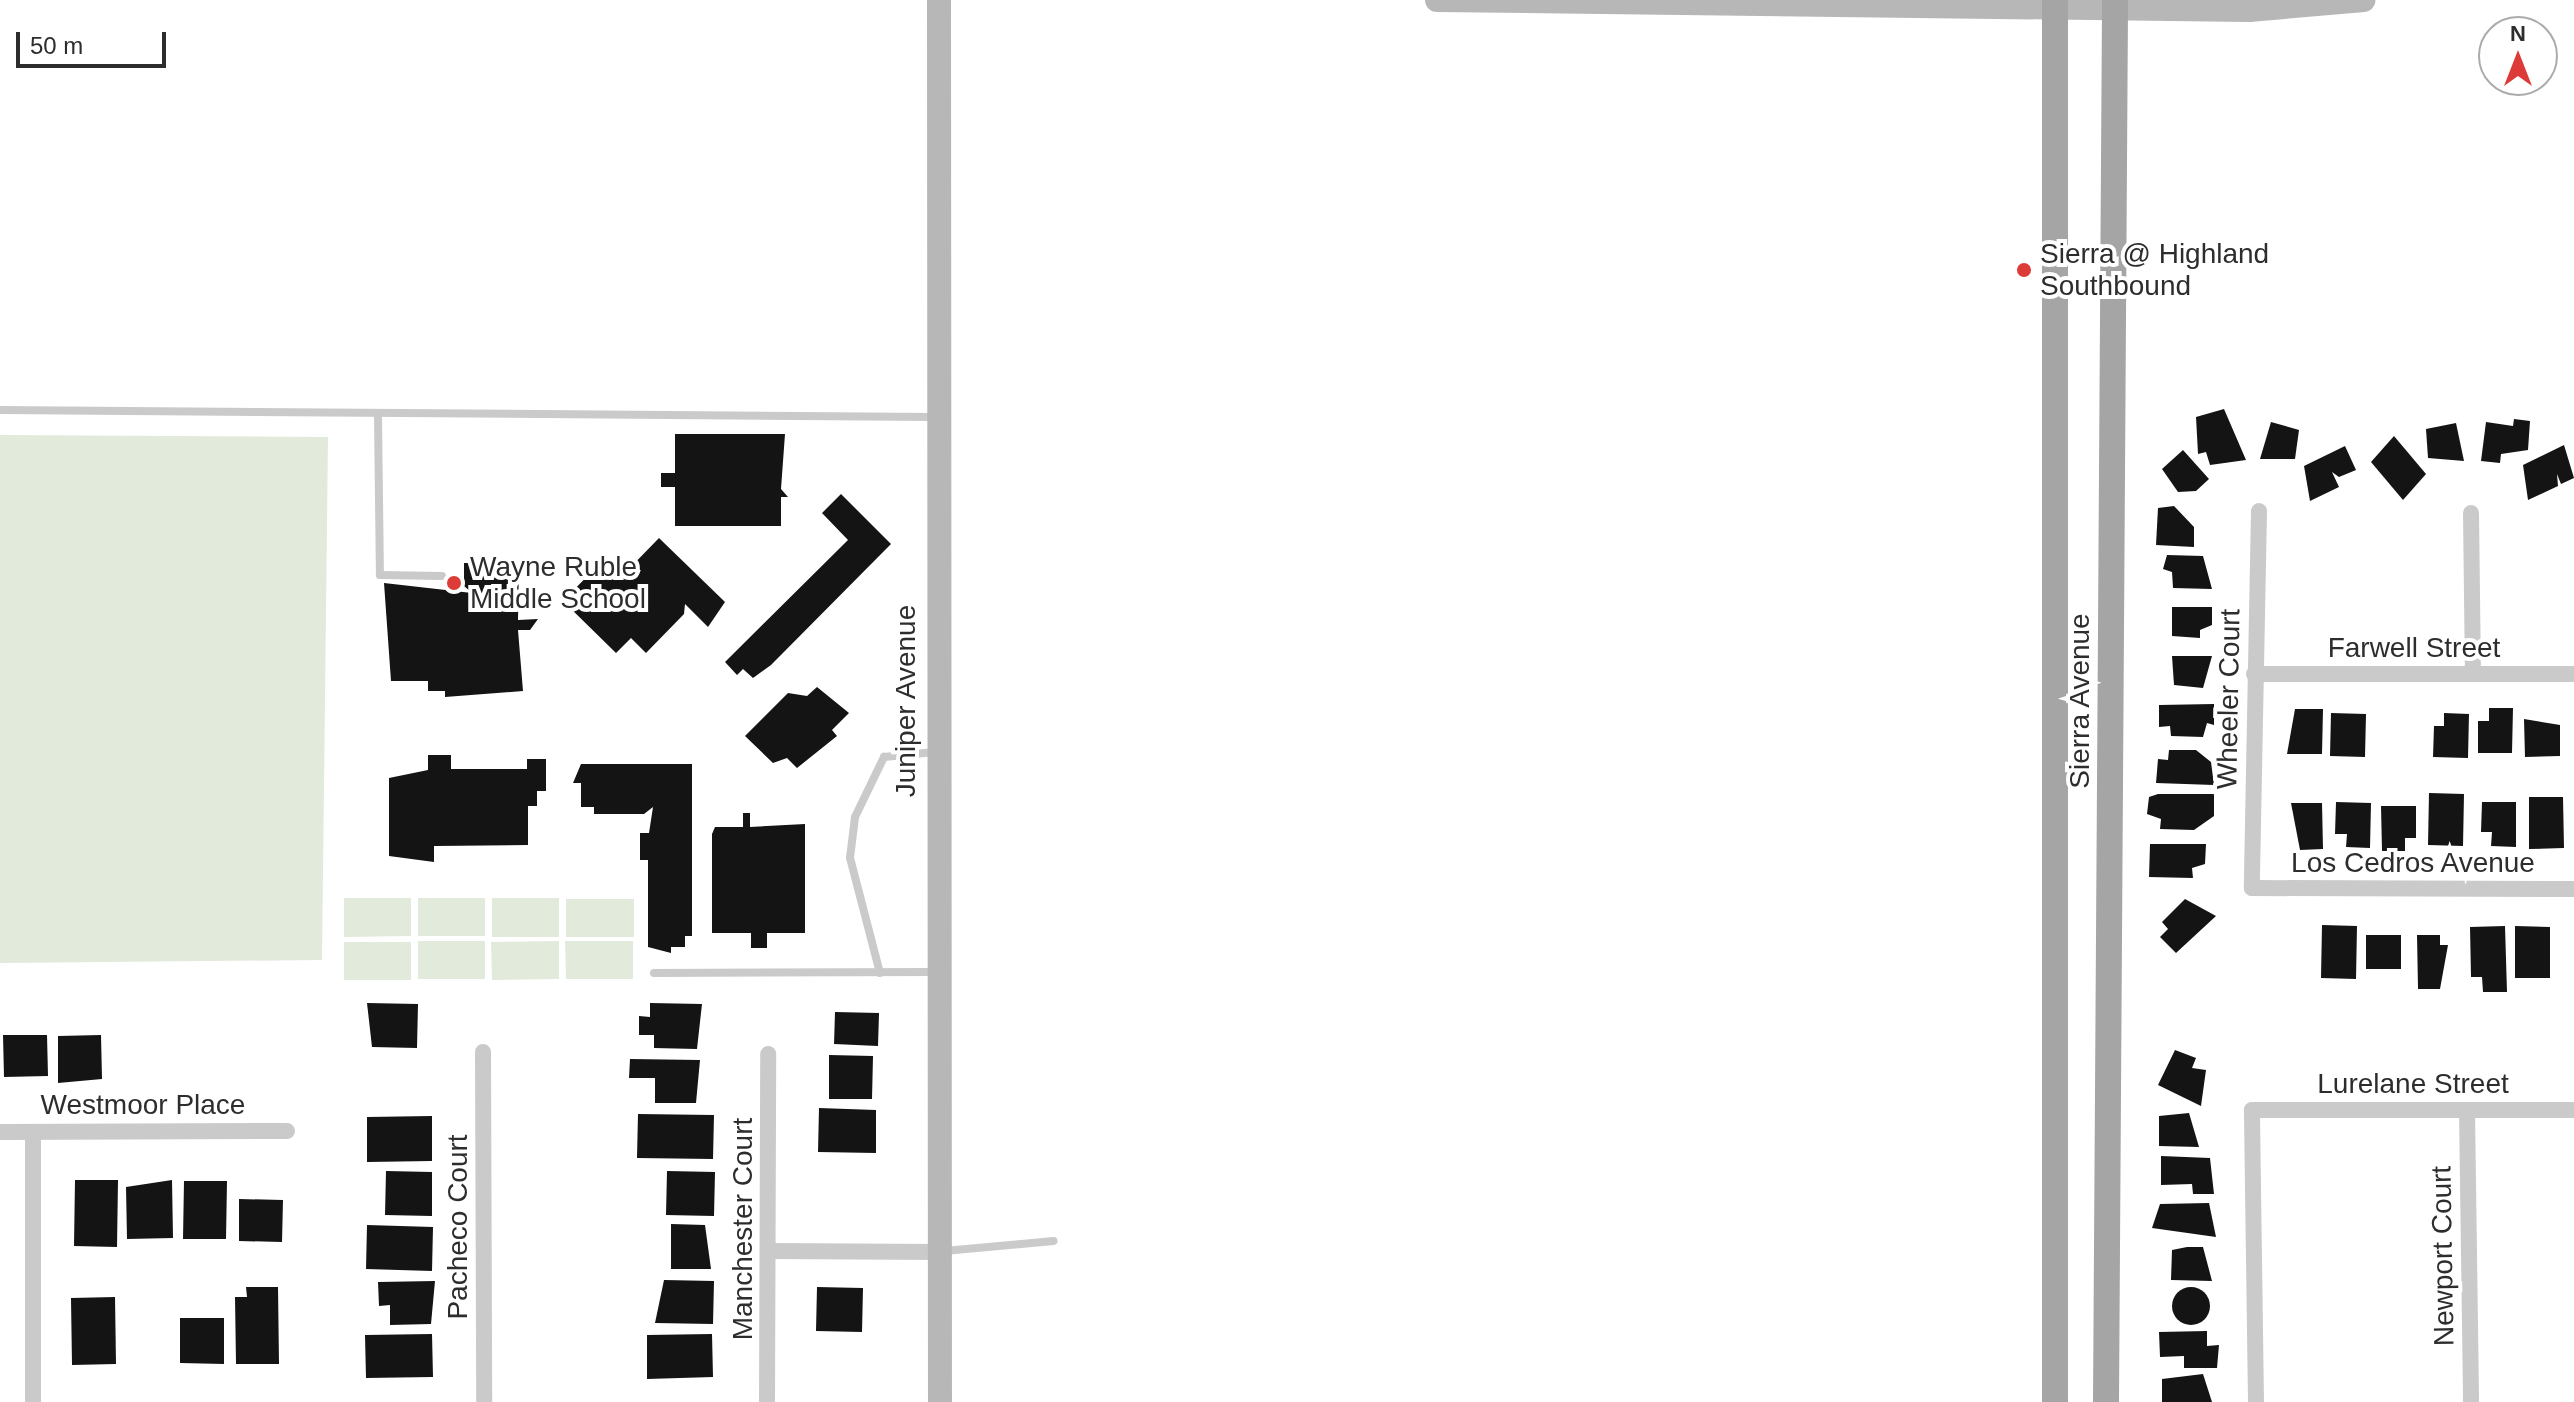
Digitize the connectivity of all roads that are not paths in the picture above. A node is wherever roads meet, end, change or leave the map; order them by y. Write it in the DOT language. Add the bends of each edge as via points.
graph roads {
  1 [pos="939,0"];
  2 [pos="1437,0"];
  3 [pos="2364,0"];
  4 [pos="2055,3"];
  5 [pos="2115,4"];
  6 [pos="0,410"];
  7 [pos="378,417"];
  8 [pos="935,417"];
  9 [pos="2259,511"];
  10 [pos="2471,513"];
  11 [pos="442,576"];
  12 [pos="2254,674"];
  13 [pos="2473,674"];
  14 [pos="2574,674"];
  15 [pos="936,751"];
  16 [pos="2252,888"];
  17 [pos="2574,889"];
  18 [pos="935,972"];
  19 [pos="654,973"];
  20 [pos="880,973"];
  21 [pos="483,1052"];
  22 [pos="768,1054"];
  23 [pos="2467,1110"];
  24 [pos="2574,1110"];
  25 [pos="287,1131"];
  26 [pos="0,1132"];
  27 [pos="33,1132"];
  28 [pos="1054,1241"];
  29 [pos="769,1251"];
  30 [pos="939,1252"];
  31 [pos="33,1402"];
  32 [pos="484,1402"];
  33 [pos="767,1402"];
  34 [pos="940,1402"];
  35 [pos="2055,1402"];
  36 [pos="2106,1402"];
  37 [pos="2256,1402"];
  38 [pos="2471,1402"];
  1 -- 8 [label="street, Juniper Avenue"];
  2 -- 4 [label="street"];
  3 -- 5 [label="street" via="2249,10"];
  4 -- 5 [label="street"];
  4 -- 35 [label="main road, Sierra Avenue"];
  5 -- 36 [label="main road, Sierra Avenue"];
  6 -- 7 [label="lane"];
  7 -- 8 [label="lane"];
  7 -- 11 [label="lane" via="380,575"];
  8 -- 15 [label="street, Juniper Avenue"];
  9 -- 12 [label="street, Wheeler Court"];
  10 -- 13 [label="street"];
  12 -- 13 [label="street, Farwell Street"];
  12 -- 16 [label="street, Wheeler Court"];
  13 -- 14 [label="street, Farwell Street"];
  15 -- 18 [label="street, Juniper Avenue"];
  15 -- 20 [label="lane" via="884,757 855,817 850,858"];
  16 -- 17 [label="street, Los Cedros Avenue"];
  18 -- 20 [label="lane"];
  18 -- 30 [label="street, Juniper Avenue"];
  19 -- 20 [label="lane"];
  21 -- 32 [label="street, Pacheco Court"];
  22 -- 29 [label="street, Manchester Court"];
  23 -- 24 [label="street, Lurelane Street"];
  23 -- 37 [label="street, Lurelane Street" via="2252,1110"];
  23 -- 38 [label="street, Newport Court"];
  25 -- 27 [label="street, Westmoor Place"];
  26 -- 27 [label="street, Westmoor Place"];
  27 -- 31 [label="street"];
  28 -- 30 [label="lane"];
  29 -- 30 [label="street"];
  29 -- 33 [label="street, Manchester Court"];
  30 -- 34 [label="street, Juniper Avenue"];
}
